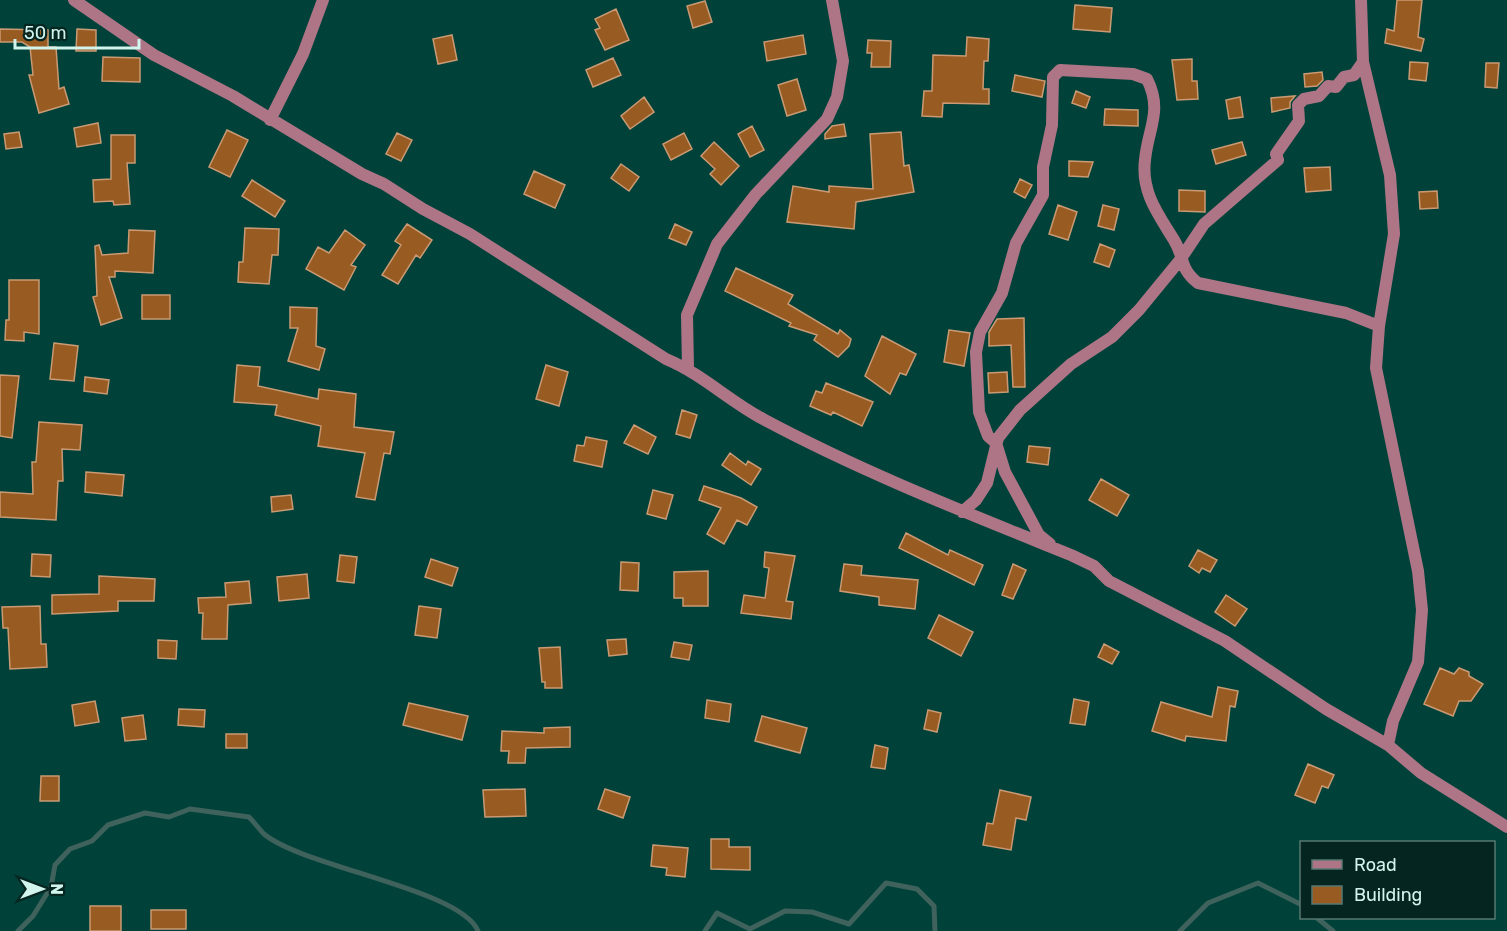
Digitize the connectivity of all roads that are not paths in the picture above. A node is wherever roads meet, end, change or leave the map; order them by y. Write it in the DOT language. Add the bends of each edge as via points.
graph roads {
  1 [pos="74,0"];
  2 [pos="323,0"];
  3 [pos="832,0"];
  4 [pos="1362,0"];
  5 [pos="1363,62"];
  6 [pos="270,120"];
  7 [pos="1180,260"];
  8 [pos="1379,326"];
  9 [pos="688,369"];
  10 [pos="996,443"];
  11 [pos="962,512"];
  12 [pos="1055,548"];
  13 [pos="1388,745"];
  14 [pos="1507,827"];
  1 -- 6 [label="street" via="154,55"];
  2 -- 6 [label="street" via="303,54"];
  3 -- 9 [label="street" via="843,61 837,97 827,119 756,194 717,244 687,315"];
  4 -- 5 [label="street"];
  5 -- 7 [label="street" via="1354,75 1344,77 1336,87 1328,86 1319,96 1304,99 1298,105 1299,121 1276,154 1278,160 1204,224"];
  5 -- 8 [label="street" via="1390,175 1394,234"];
  6 -- 9 [label="street" via="470,234 666,359"];
  7 -- 8 [label="street" via="1186,274 1198,283 1346,313"];
  7 -- 10 [label="street" via="1112,337 1071,364 1020,410"];
  7 -- 10 [label="street" via="1176,243 1151,205 1146,182 1144,161 1156,113 1147,79 1125,73 1060,69 1053,77 1043,195 1016,243 1002,293 980,332 976,351 979,412 988,436"];
  8 -- 13 [label="street" via="1376,368 1418,571 1422,610 1418,662 1393,721"];
  9 -- 11 [label="street" via="761,418"];
  10 -- 11 [label="street" via="987,483 976,501"];
  10 -- 12 [label="street" via="1005,472 1039,535"];
  11 -- 12 [label="street"];
  12 -- 13 [label="street" via="1225,642"];
  13 -- 14 [label="street" via="1421,773"];
}
